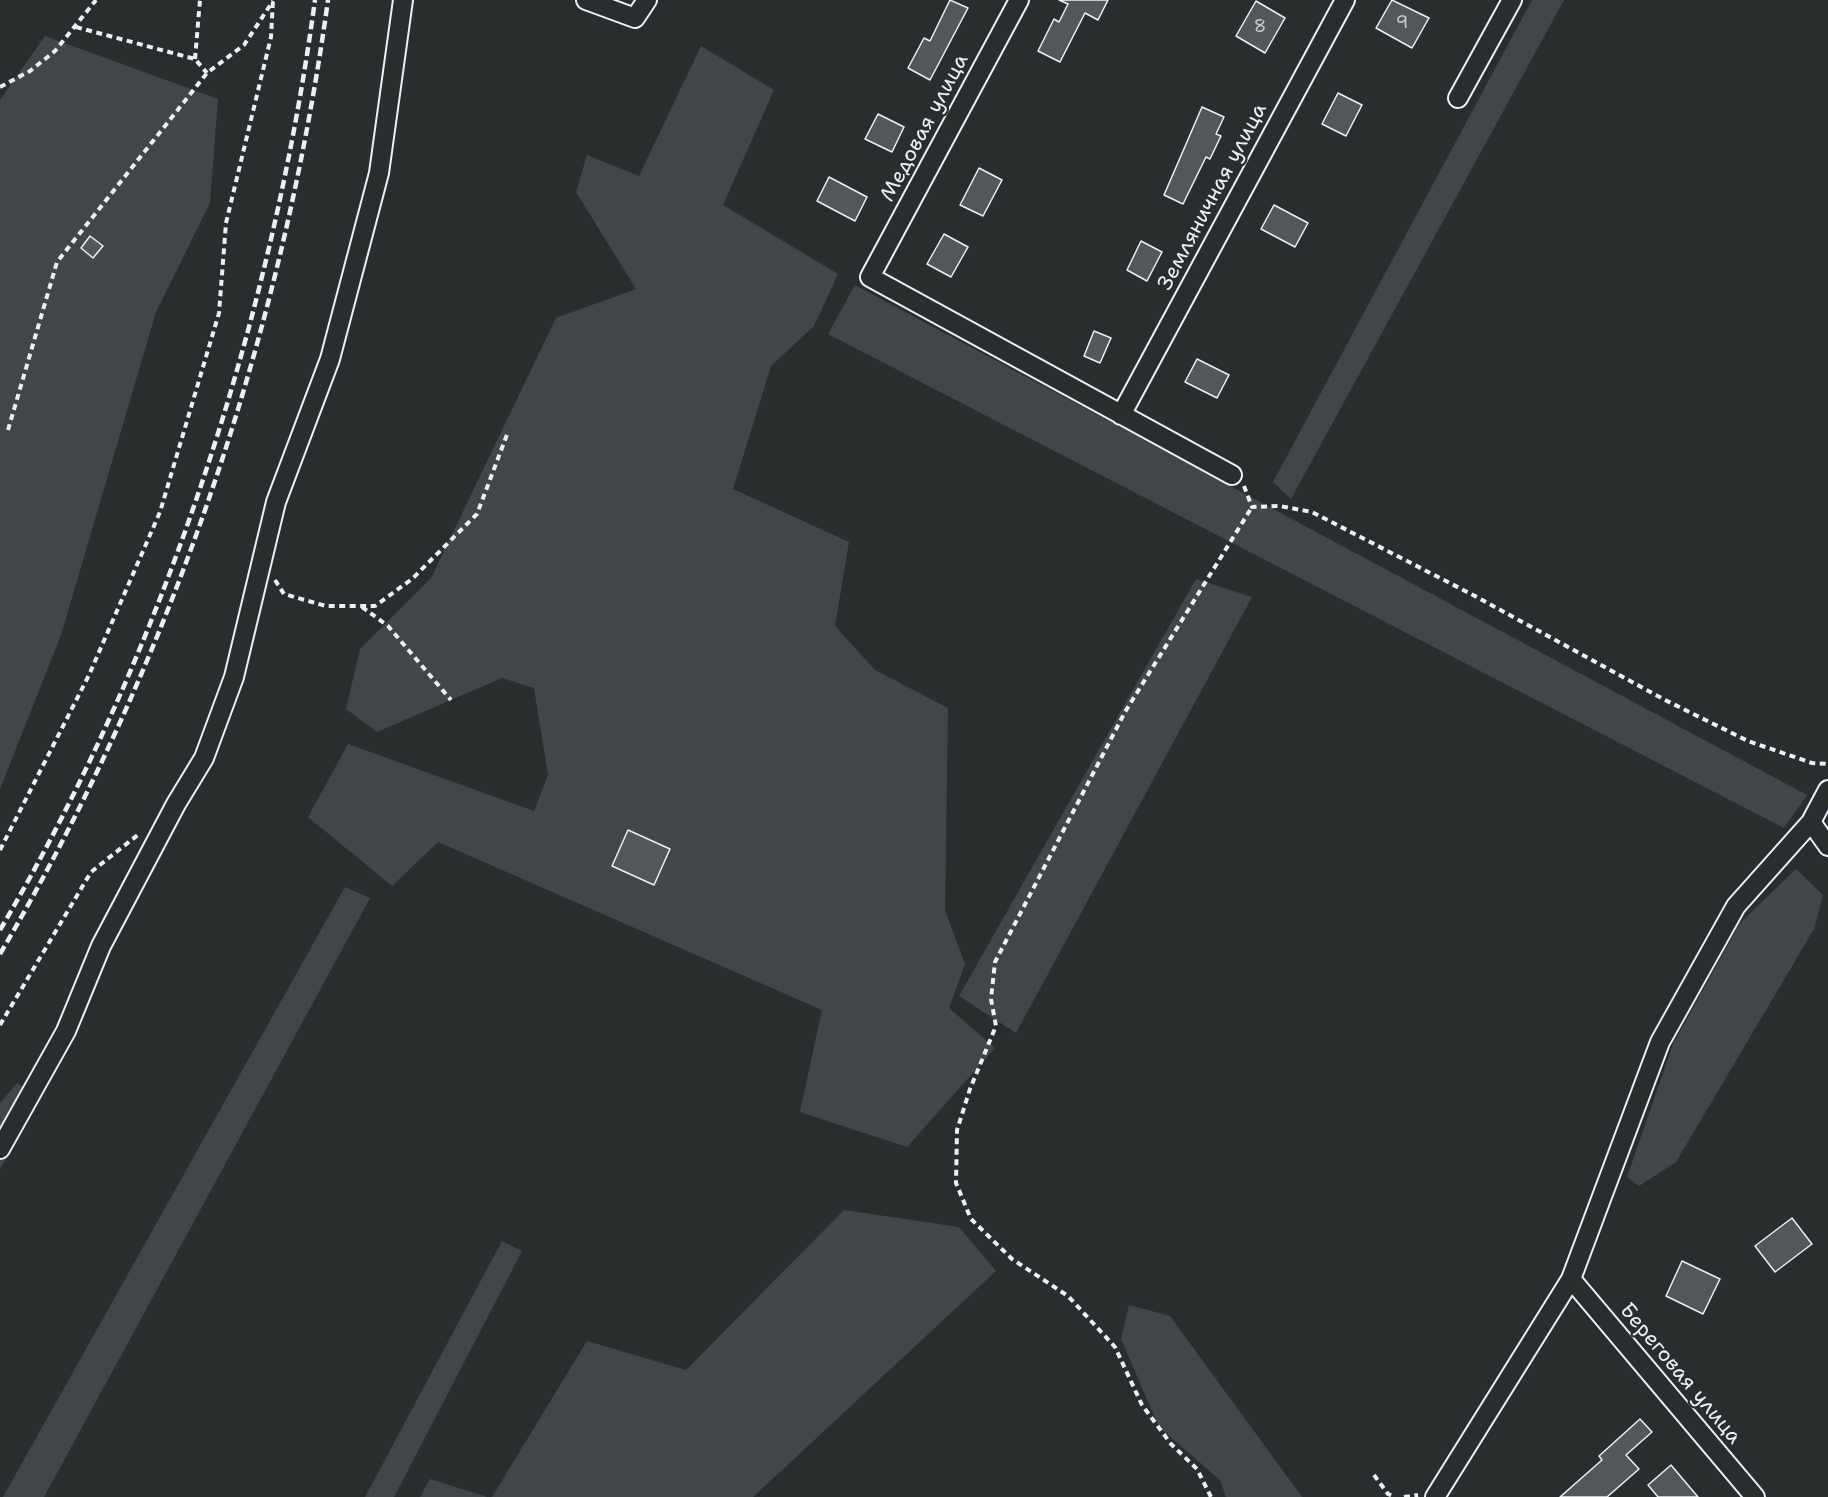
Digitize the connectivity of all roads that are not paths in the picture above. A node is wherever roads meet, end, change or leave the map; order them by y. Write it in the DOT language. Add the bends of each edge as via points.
graph roads {
  1 [pos="403,0"];
  2 [pos="586,0"];
  3 [pos="647,0"];
  4 [pos="1019,0"];
  5 [pos="1345,0"];
  6 [pos="1512,0"];
  7 [pos="1458,98"];
  8 [pos="1121,415"];
  9 [pos="1232,475"];
  10 [pos="1828,790"];
  11 [pos="1811,822"];
  12 [pos="1828,846"];
  13 [pos="0,1149"];
  14 [pos="1571,1279"];
  15 [pos="1435,1497"];
  16 [pos="1755,1497"];
  1 -- 13 [label="street" via="379,173 330,359 276,502 234,677 204,758 102,946 66,1031"];
  2 -- 3 [label="street" via="635,18"];
  4 -- 8 [label="street, Медовая улица" via="870,277"];
  5 -- 8 [label="street, Земляничная улица"];
  6 -- 7 [label="street"];
  8 -- 9 [label="street"];
  10 -- 11 [label="street"];
  11 -- 12 [label="street"];
  11 -- 14 [label="street" via="1736,906 1660,1042"];
  14 -- 15 [label="street"];
  14 -- 16 [label="street, Береговая улица"];
}
